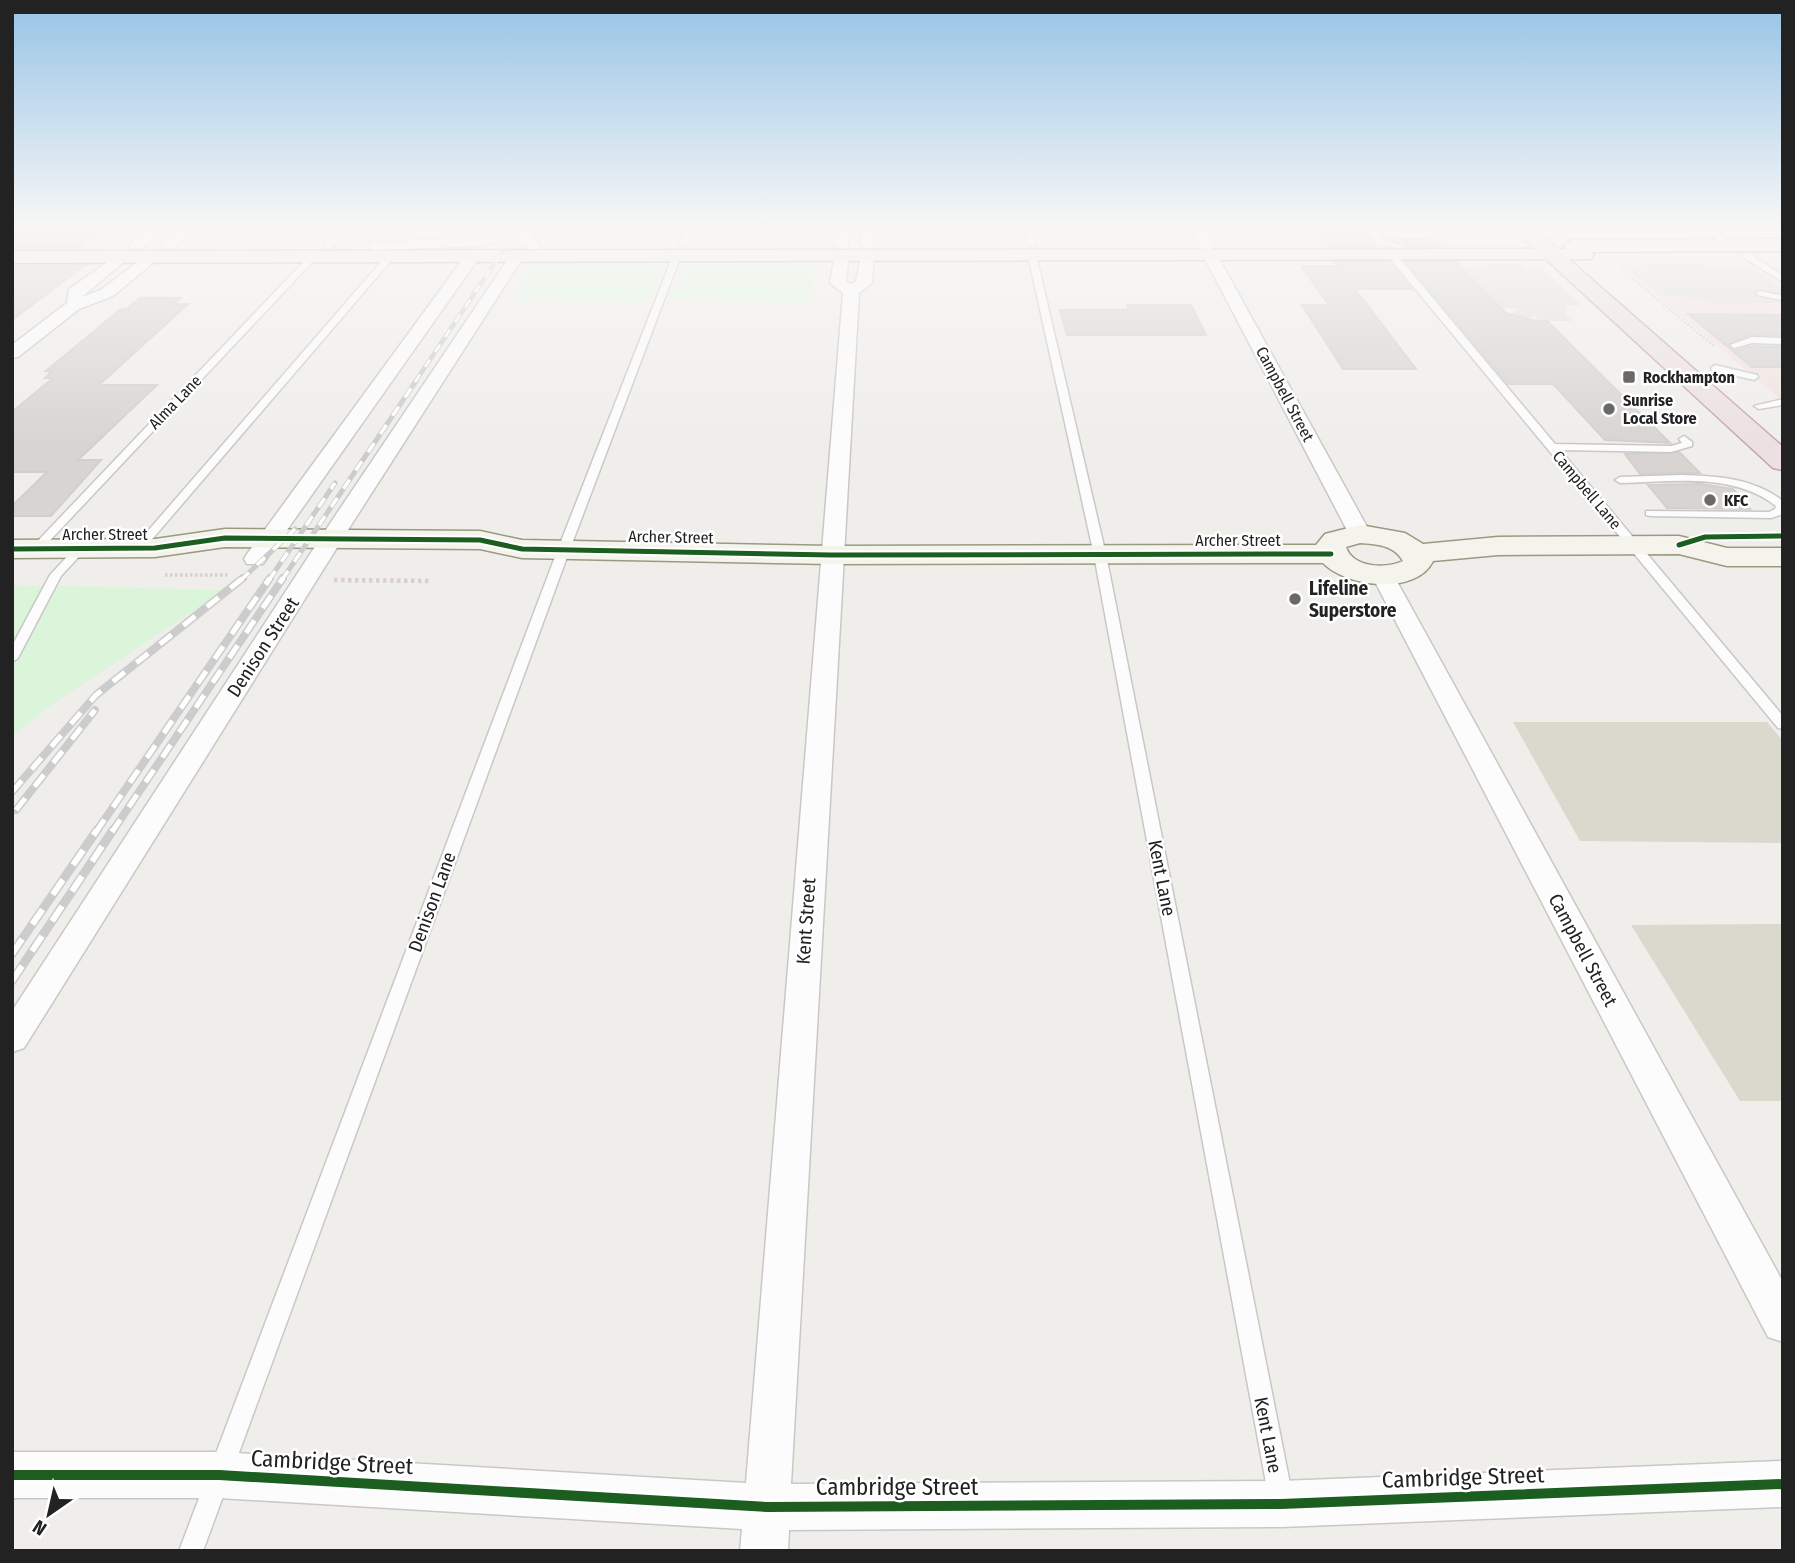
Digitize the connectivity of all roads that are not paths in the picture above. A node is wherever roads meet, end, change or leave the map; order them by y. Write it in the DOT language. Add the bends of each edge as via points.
graph roads {
  1 [pos="73,300"];
  2 [pos="90,300"];
  3 [pos="272,300"];
  4 [pos="344,300"];
  5 [pos="442,300"];
  6 [pos="491,300"];
  7 [pos="661,300"];
  8 [pos="850,300"];
  9 [pos="1043,300"];
  10 [pos="1235,300"];
  11 [pos="1435,300"];
  12 [pos="1617,300"];
  13 [pos="72,307"];
  14 [pos="1783,343"];
  15 [pos="1734,345"];
  16 [pos="1696,352"];
  17 [pos="12,353"];
  18 [pos="1715,368"];
  19 [pos="1752,377"];
  20 [pos="1783,402"];
  21 [pos="1759,406"];
  22 [pos="1783,427"];
  23 [pos="1684,439"];
  24 [pos="1551,447"];
  25 [pos="1783,462"];
  26 [pos="1620,480"];
  27 [pos="1650,513"];
  28 [pos="1360,534"];
  29 [pos="1783,536"];
  30 [pos="1633,545"];
  31 [pos="1679,545"];
  32 [pos="147,548"];
  33 [pos="262,548"];
  34 [pos="24,549"];
  35 [pos="80,549"];
  36 [pos="564,549"];
  37 [pos="1331,554"];
  38 [pos="1416,554"];
  39 [pos="831,555"];
  40 [pos="1100,555"];
  41 [pos="1783,557"];
  42 [pos="327,559"];
  43 [pos="1383,576"];
  44 [pos="12,658"];
  45 [pos="1783,725"];
  46 [pos="12,1040"];
  47 [pos="1783,1323"];
  48 [pos="12,1475"];
  49 [pos="219,1475"];
  50 [pos="1783,1484"];
  51 [pos="1282,1504"];
  52 [pos="765,1529"];
  53 [pos="191,1551"];
  1 -- 13 [label="street"];
  2 -- 13 [label="street"];
  3 -- 34 [label="lane, Alma Lane"];
  4 -- 32 [label="lane"];
  5 -- 33 [label="street"];
  6 -- 42 [label="street, Denison Street"];
  7 -- 36 [label="lane, Denison Lane"];
  8 -- 39 [label="street, Kent Street"];
  9 -- 40 [label="lane, Kent Lane"];
  10 -- 28 [label="street, Campbell Street"];
  11 -- 24 [label="lane, Campbell Lane"];
  12 -- 25 [label="highway"];
  13 -- 17 [label="street"];
  14 -- 15 [label="lane"];
  16 -- 18 [label="highway"];
  18 -- 19 [label="lane"];
  18 -- 21 [label="highway"];
  20 -- 21 [label="lane"];
  21 -- 22 [label="highway"];
  23 -- 24 [label="lane" via="1689,444 1671,449"];
  24 -- 30 [label="lane, Campbell Lane"];
  26 -- 27 [label="lane" via="1727,480 1762,491 1781,505 1780,511 1771,515"];
  28 -- 37 [label="street" via="1336,540 1330,546"];
  28 -- 38 [label="street" via="1400,541"];
  29 -- 31 [label="street" via="1704,537"];
  30 -- 31 [label="street"];
  30 -- 38 [label="street" via="1498,546"];
  30 -- 45 [label="lane, Campbell Lane"];
  31 -- 41 [label="street" via="1727,557"];
  32 -- 33 [label="street, Archer Street" via="209,558"];
  32 -- 35 [label="street, Archer Street"];
  33 -- 42 [label="street, Archer Street"];
  34 -- 35 [label="street, Archer Street"];
  35 -- 44 [label="lane" via="56,575"];
  36 -- 39 [label="street, Archer Street"];
  36 -- 42 [label="street, Archer Street" via="522,549 470,560"];
  36 -- 49 [label="lane, Denison Lane"];
  37 -- 40 [label="street, Archer Street"];
  37 -- 43 [label="street" via="1350,569"];
  38 -- 43 [label="street" via="1415,567"];
  39 -- 40 [label="street, Archer Street"];
  39 -- 52 [label="street, Kent Street"];
  40 -- 51 [label="lane, Kent Lane"];
  42 -- 46 [label="street, Denison Street"];
  43 -- 47 [label="street, Campbell Street"];
  48 -- 49 [label="street, Cambridge Street"];
  49 -- 52 [label="street, Cambridge Street"];
  49 -- 53 [label="lane, Denison Lane"];
  50 -- 51 [label="street, Cambridge Street"];
  51 -- 52 [label="street, Cambridge Street"];
}
